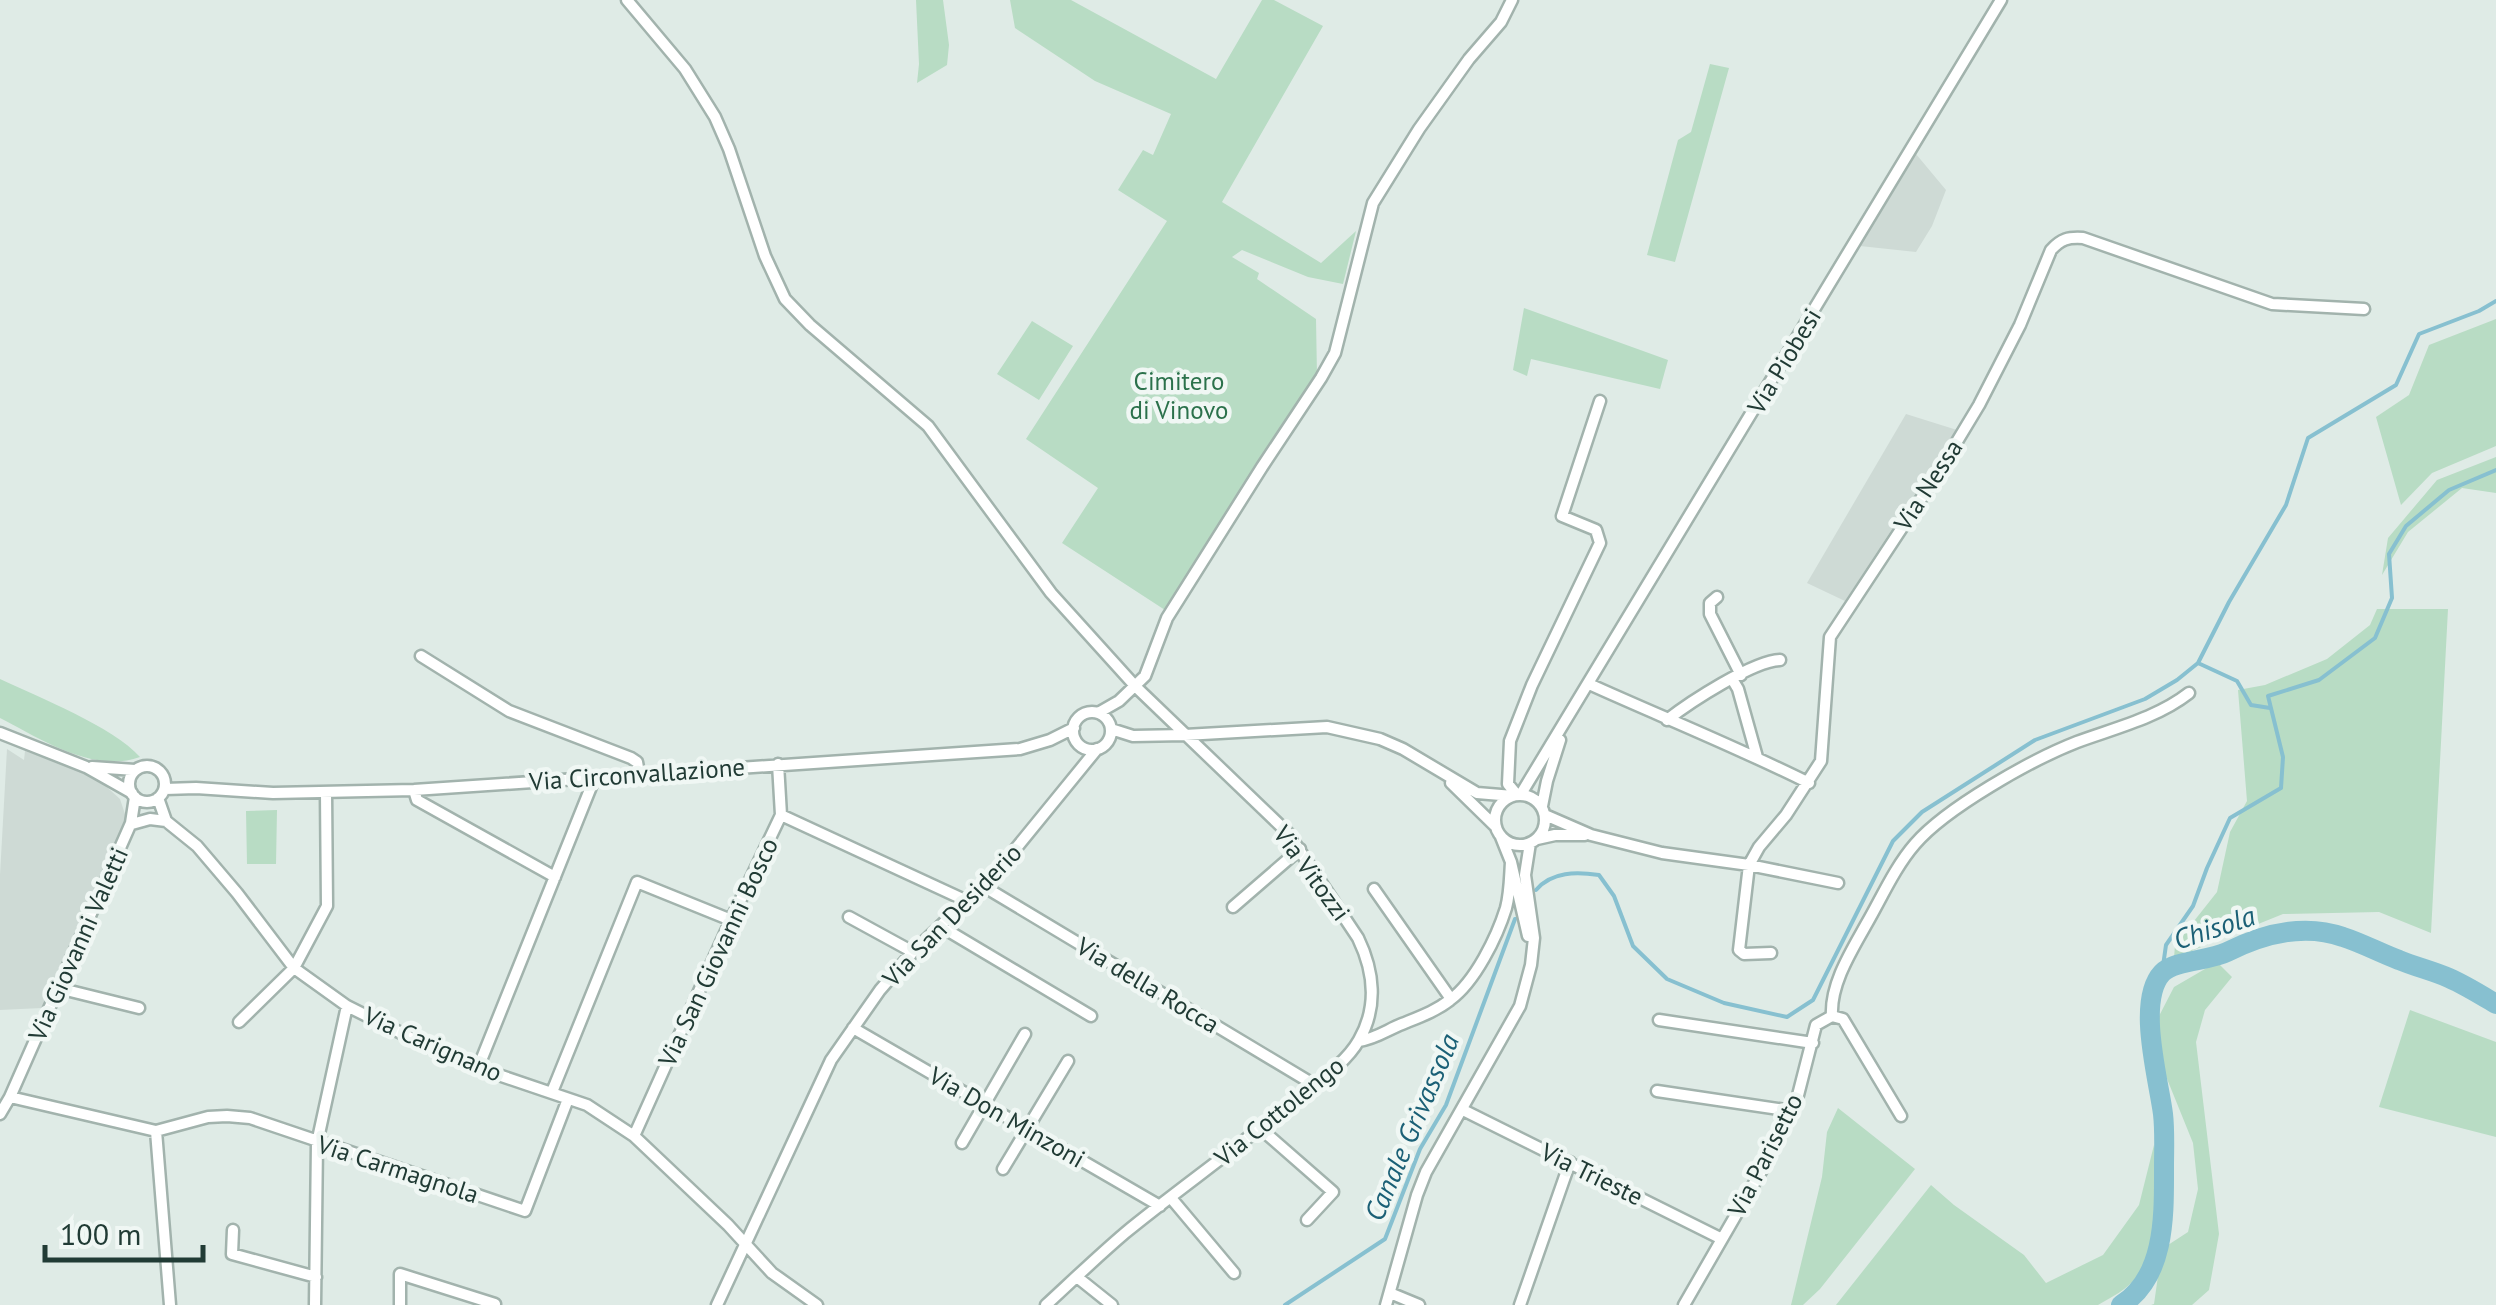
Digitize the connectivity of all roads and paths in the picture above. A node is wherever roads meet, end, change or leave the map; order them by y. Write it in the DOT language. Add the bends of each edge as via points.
graph roads {
  1 [pos="627,0"];
  2 [pos="1512,0"];
  3 [pos="2001,0"];
  4 [pos="2364,309"];
  5 [pos="1600,401"];
  6 [pos="1716,597"];
  7 [pos="421,656"];
  8 [pos="1780,660"];
  9 [pos="1736,677"];
  10 [pos="1589,684"];
  11 [pos="1136,687"];
  12 [pos="2189,693"];
  13 [pos="1119,701"];
  14 [pos="1098,713"];
  15 [pos="1668,720"];
  16 [pos="1566,722"];
  17 [pos="1110,731"];
  18 [pos="0,733"];
  19 [pos="1074,734"];
  20 [pos="1185,735"];
  21 [pos="1092,749"];
  22 [pos="1757,757"];
  23 [pos="778,764"];
  24 [pos="86,766"];
  25 [pos="135,770"];
  26 [pos="162,772"];
  27 [pos="639,773"];
  28 [pos="1444,774"];
  29 [pos="595,777"];
  30 [pos="1809,783"];
  31 [pos="196,788"];
  32 [pos="414,790"];
  33 [pos="326,794"];
  34 [pos="134,795"];
  35 [pos="1517,795"];
  36 [pos="158,796"];
  37 [pos="1543,811"];
  38 [pos="781,815"];
  39 [pos="166,821"];
  40 [pos="131,826"];
  41 [pos="1499,832"];
  42 [pos="1591,835"];
  43 [pos="1533,841"];
  44 [pos="1300,849"];
  45 [pos="1511,862"];
  46 [pos="1749,865"];
  47 [pos="555,877"];
  48 [pos="1838,883"];
  49 [pos="983,886"];
  50 [pos="1374,890"];
  51 [pos="967,901"];
  52 [pos="1233,907"];
  53 [pos="850,917"];
  54 [pos="731,920"];
  55 [pos="940,926"];
  56 [pos="913,952"];
  57 [pos="1771,953"];
  58 [pos="1531,965"];
  59 [pos="294,968"];
  60 [pos="58,988"];
  61 [pos="1451,1000"];
  62 [pos="347,1006"];
  63 [pos="139,1008"];
  64 [pos="1090,1016"];
  65 [pos="1837,1017"];
  66 [pos="1659,1020"];
  67 [pos="238,1022"];
  68 [pos="853,1028"];
  69 [pos="1025,1034"];
  70 [pos="1359,1041"];
  71 [pos="1813,1043"];
  72 [pos="1068,1061"];
  73 [pos="478,1068"];
  74 [pos="1313,1084"];
  75 [pos="1657,1091"];
  76 [pos="552,1092"];
  77 [pos="10,1097"];
  78 [pos="568,1099"];
  79 [pos="984,1104"];
  80 [pos="1463,1110"];
  81 [pos="1792,1111"];
  82 [pos="0,1114"];
  83 [pos="1901,1116"];
  84 [pos="1261,1128"];
  85 [pos="1027,1129"];
  86 [pos="156,1131"];
  87 [pos="634,1136"];
  88 [pos="962,1142"];
  89 [pos="318,1143"];
  90 [pos="1570,1162"];
  91 [pos="1003,1169"];
  92 [pos="1171,1198"];
  93 [pos="1160,1206"];
  94 [pos="1307,1220"];
  95 [pos="233,1230"];
  96 [pos="1722,1239"];
  97 [pos="746,1245"];
  98 [pos="1234,1273"];
  99 [pos="316,1277"];
  100 [pos="1077,1277"];
  101 [pos="1388,1299"];
  102 [pos="494,1304"];
  103 [pos="170,1305"];
  104 [pos="315,1305"];
  105 [pos="400,1305"];
  106 [pos="717,1305"];
  107 [pos="817,1305"];
  108 [pos="1046,1305"];
  109 [pos="1112,1305"];
  110 [pos="1419,1305"];
  111 [pos="1520,1305"];
  112 [pos="1684,1305"];
  1 -- 11 [label="street, Via Vitozzi" via="716,117 786,298 928,426 1051,592"];
  2 -- 11 [label="street" via="1374,203 1335,353 1167,618"];
  3 -- 10 [label="street, Via Piobesi"];
  4 -- 30 [label="street, Via Nessa" via="2272,304 2083,238 2060,241 1978,405 1830,637 1822,761"];
  5 -- 35 [label="street" via="1562,516 1596,530 1600,543 1510,742 1508,784"];
  6 -- 9 [label="street" via="1710,614"];
  7 -- 27 [label="street" via="509,711 631,758"];
  8 -- 9 [label="street"];
  9 -- 15 [label="street"];
  9 -- 22 [label="street"];
  10 -- 15 [label="street"];
  10 -- 16 [label="street, Via Piobesi"];
  11 -- 13 [label="street"];
  11 -- 20 [label="street, Via Vitozzi"];
  12 -- 65 [label="street" via="2029,765 1935,824 1903,859 1854,946 1832,1006"];
  13 -- 14 [label="street"];
  13 -- 17 [label="street"];
  14 -- 17 [label="street"];
  14 -- 19 [label="street" via="1082,715"];
  15 -- 22 [label="street"];
  16 -- 35 [label="street, Via Piobesi"];
  16 -- 37 [label="street, Via Piobesi"];
  17 -- 20 [label="street"];
  17 -- 21 [label="street, Via San Desiderio"];
  18 -- 24 [label="street"];
  19 -- 21 [label="street"];
  19 -- 23 [label="street, Via Circonvallazione" via="1020,749"];
  20 -- 28 [label="street" via="1327,727 1380,739"];
  20 -- 44 [label="street, Via Vitozzi"];
  21 -- 49 [label="street, Via San Desiderio"];
  22 -- 30 [label="street"];
  23 -- 27 [label="street, Via Circonvallazione"];
  23 -- 38 [label="street, Via San Giovanni Bosco"];
  24 -- 25 [label="street"];
  24 -- 34 [label="street"];
  25 -- 26 [label="street" via="152,766"];
  25 -- 34 [label="street"];
  26 -- 31 [label="street, Via Circonvallazione"];
  26 -- 36 [label="street" via="166,784"];
  27 -- 29 [label="street, Via Circonvallazione"];
  28 -- 35 [label="street" via="1477,793"];
  28 -- 41 [label="street"];
  29 -- 32 [label="street, Via Circonvallazione"];
  29 -- 47 [label="street"];
  30 -- 46 [label="street, Via Nessa"];
  31 -- 33 [label="street, Via Circonvallazione"];
  31 -- 36 [label="street, Via Circonvallazione"];
  32 -- 33 [label="street, Via Circonvallazione"];
  32 -- 47 [label="street" via="417,800"];
  33 -- 59 [label="street" via="327,906"];
  34 -- 36 [label="street"];
  34 -- 40 [label="street, Via Giovanni Valetti"];
  35 -- 37 [label="street" via="1536,800"];
  35 -- 41 [label="street" via="1496,812"];
  36 -- 39 [label="street, Via Carignano"];
  36 -- 40 [label="street, Via Giovanni Valetti"];
  37 -- 42 [label="street"];
  37 -- 43 [label="street" via="1544,828"];
  38 -- 51 [label="street"];
  38 -- 54 [label="street, Via San Giovanni Bosco"];
  39 -- 40 [label="street, Via Giovanni Valetti"];
  39 -- 59 [label="street, Via Carignano" via="197,846"];
  40 -- 60 [label="street, Via Giovanni Valetti"];
  41 -- 43 [label="street" via="1514,844"];
  41 -- 45 [label="street"];
  42 -- 43 [label="street"];
  42 -- 46 [label="street" via="1669,855"];
  43 -- 58 [label="street" via="1525,876"];
  44 -- 52 [label="street"];
  44 -- 70 [label="street, Via Vitozzi" via="1366,954 1372,1008"];
  45 -- 58 [label="street"];
  45 -- 61 [label="street, Via Cottolengo" via="1505,911 1478,969"];
  46 -- 48 [label="street"];
  46 -- 57 [label="street" via="1739,950"];
  47 -- 73 [label="street"];
  49 -- 51 [label="street, Via San Desiderio"];
  49 -- 74 [label="street, Via della Rocca"];
  50 -- 61 [label="street"];
  51 -- 55 [label="street, Via San Desiderio"];
  53 -- 56 [label="street"];
  54 -- 76 [label="street" via="637,882"];
  54 -- 87 [label="street, Via San Giovanni Bosco"];
  55 -- 56 [label="street, Via San Desiderio"];
  55 -- 64 [label="street"];
  56 -- 68 [label="street, Via San Desiderio"];
  58 -- 80 [label="street" via="1520,1006"];
  59 -- 62 [label="street, Via Carignano"];
  59 -- 67 [label="street"];
  60 -- 63 [label="street"];
  60 -- 77 [label="street, Via Giovanni Valetti"];
  61 -- 70 [label="street, Via Cottolengo"];
  62 -- 73 [label="street, Via Carignano"];
  62 -- 89 [label="street"];
  65 -- 71 [label="street, Via Parisetto" via="1816,1025"];
  65 -- 83 [label="street"];
  66 -- 71 [label="street"];
  68 -- 79 [label="street, Via Don Minzoni"];
  68 -- 97 [label="street, Via San Desiderio" via="831,1060"];
  69 -- 79 [label="street"];
  70 -- 74 [label="street, Via Cottolengo"];
  71 -- 81 [label="street, Via Parisetto"];
  72 -- 85 [label="street"];
  73 -- 76 [label="street, Via Carignano"];
  74 -- 84 [label="street, Via Cottolengo"];
  75 -- 81 [label="street"];
  76 -- 78 [label="street, Via Carignano"];
  77 -- 82 [label="street, Via Giovanni Valetti"];
  77 -- 86 [label="street"];
  78 -- 87 [label="street, Via Carignano"];
  78 -- 89 [label="street, Via Carmagnola" via="525,1211"];
  79 -- 85 [label="street, Via Don Minzoni"];
  79 -- 88 [label="street"];
  80 -- 90 [label="street, Via Trieste"];
  80 -- 101 [label="street" via="1426,1172"];
  81 -- 96 [label="street, Via Parisetto"];
  84 -- 92 [label="street, Via Cottolengo"];
  84 -- 94 [label="street" via="1332,1192"];
  85 -- 91 [label="street"];
  85 -- 93 [label="street, Via Don Minzoni"];
  86 -- 89 [label="street, Via Carmagnola" via="227,1116"];
  86 -- 103 [label="street"];
  87 -- 97 [label="street, Via Carignano"];
  89 -- 99 [label="street"];
  90 -- 96 [label="street, Via Trieste"];
  90 -- 111 [label="street"];
  92 -- 93 [label="street, Via Cottolengo"];
  92 -- 98 [label="street"];
  93 -- 100 [label="street, Via Cottolengo"];
  95 -- 99 [label="street" via="232,1254"];
  96 -- 112 [label="street, Via Parisetto"];
  97 -- 106 [label="street, Via San Desiderio"];
  97 -- 107 [label="street, Via Carignano"];
  99 -- 104 [label="street"];
  100 -- 108 [label="street, Via Cottolengo"];
  100 -- 109 [label="street"];
  101 -- 110 [label="street"];
  102 -- 105 [label="street" via="400,1274"];
}
